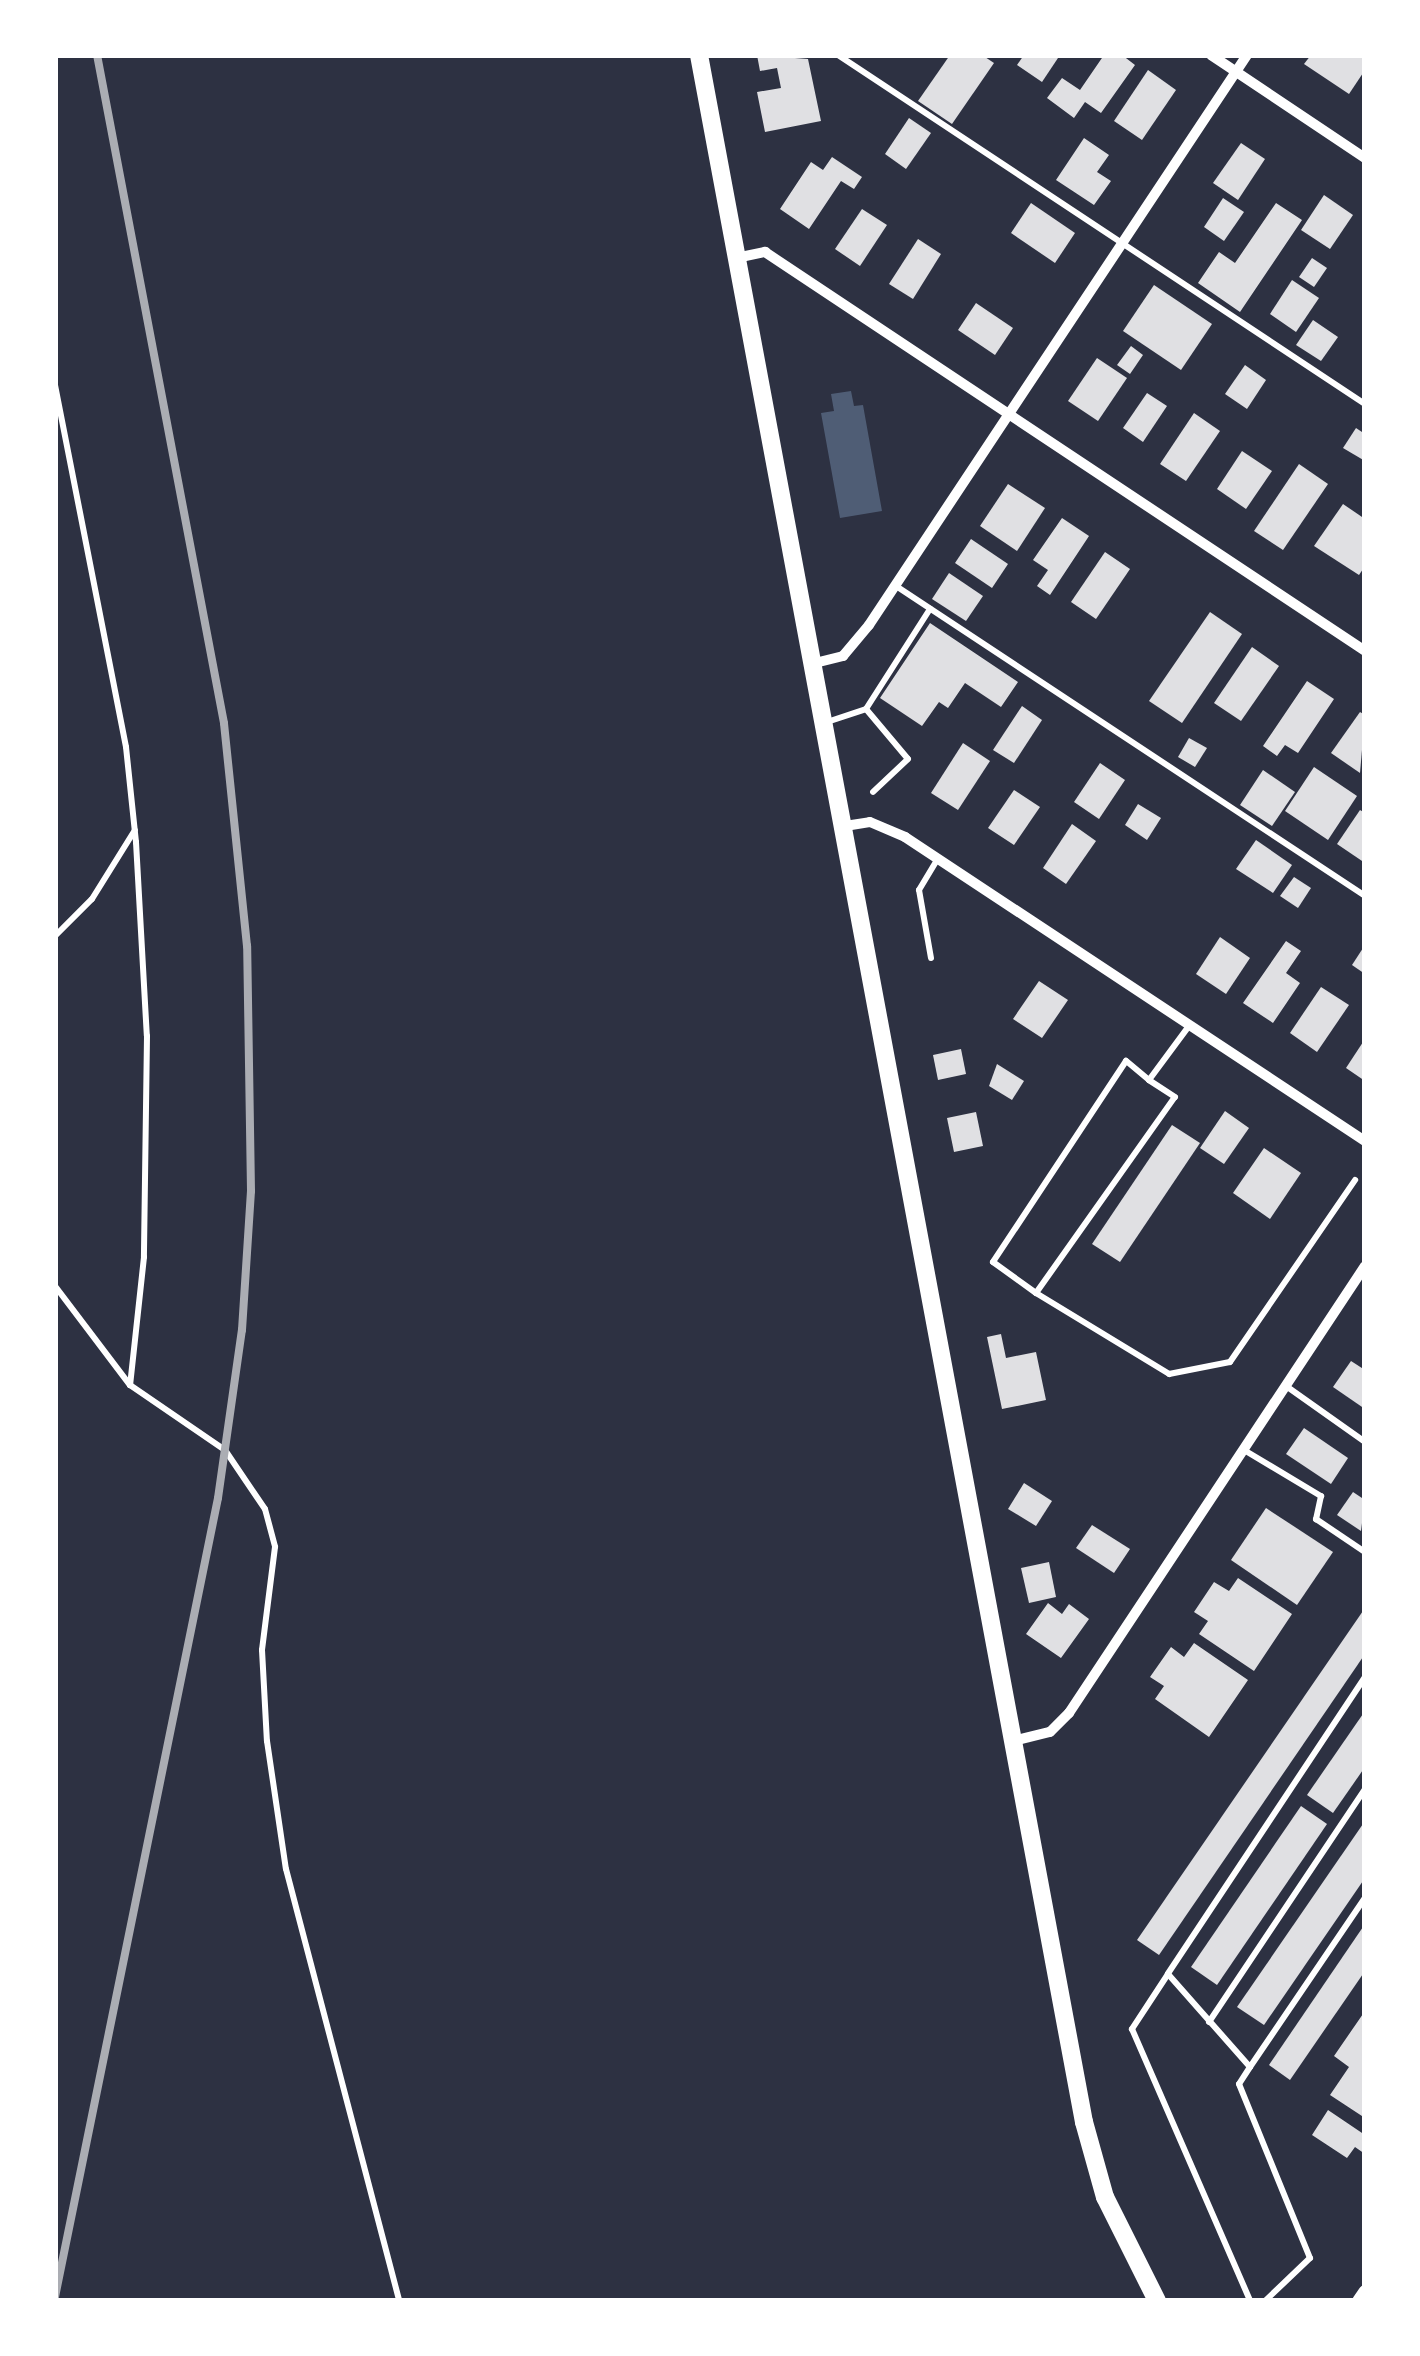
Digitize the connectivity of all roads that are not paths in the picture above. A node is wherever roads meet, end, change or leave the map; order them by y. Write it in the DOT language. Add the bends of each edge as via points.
graph roads {
  1 [pos="699,55"];
  2 [pos="838,55"];
  3 [pos="1211,55"];
  4 [pos="1247,55"];
  5 [pos="1236,72"];
  6 [pos="1365,158"];
  7 [pos="1122,242"];
  8 [pos="736,258"];
  9 [pos="55,385"];
  10 [pos="1365,404"];
  11 [pos="1010,415"];
  12 [pos="896,586"];
  13 [pos="930,609"];
  14 [pos="1365,651"];
  15 [pos="815,663"];
  16 [pos="866,709"];
  17 [pos="826,723"];
  18 [pos="873,792"];
  19 [pos="845,826"];
  20 [pos="135,830"];
  21 [pos="938,858"];
  22 [pos="1365,896"];
  23 [pos="55,936"];
  24 [pos="931,958"];
  25 [pos="1190,1024"];
  26 [pos="1149,1080"];
  27 [pos="1365,1141"];
  28 [pos="1354,1180"];
  29 [pos="1365,1266"];
  30 [pos="55,1286"];
  31 [pos="1036,1293"];
  32 [pos="130,1385"];
  33 [pos="1286,1386"];
  34 [pos="1365,1442"];
  35 [pos="1244,1450"];
  36 [pos="1365,1552"];
  37 [pos="1365,1676"];
  38 [pos="1013,1741"];
  39 [pos="1365,1789"];
  40 [pos="1365,1898"];
  41 [pos="1168,1974"];
  42 [pos="1209,2022"];
  43 [pos="1250,2067"];
  44 [pos="1365,2292"];
  45 [pos="400,2301"];
  46 [pos="1156,2301"];
  47 [pos="1250,2301"];
  48 [pos="1265,2301"];
  49 [pos="1359,2301"];
  1 -- 8 [label="main road"];
  2 -- 7 [label="lane"];
  3 -- 5 [label="street"];
  4 -- 5 [label="street"];
  5 -- 6 [label="street"];
  5 -- 7 [label="street"];
  7 -- 10 [label="lane"];
  7 -- 11 [label="street"];
  8 -- 11 [label="street" via="765,252"];
  8 -- 15 [label="main road"];
  9 -- 20 [label="lane" via="126,747"];
  11 -- 12 [label="street"];
  11 -- 14 [label="street"];
  12 -- 13 [label="lane"];
  12 -- 15 [label="street" via="844,656"];
  13 -- 16 [label="lane"];
  13 -- 22 [label="lane"];
  15 -- 17 [label="main road"];
  16 -- 17 [label="lane"];
  16 -- 18 [label="lane" via="908,759"];
  17 -- 19 [label="main road"];
  19 -- 21 [label="street" via="883,825"];
  19 -- 38 [label="main road"];
  20 -- 23 [label="lane" via="92,899"];
  20 -- 32 [label="lane" via="147,1036 144,1257"];
  21 -- 24 [label="lane" via="919,890"];
  21 -- 25 [label="street"];
  25 -- 26 [label="lane"];
  25 -- 27 [label="street"];
  26 -- 31 [label="lane" via="1176,1097"];
  26 -- 31 [label="lane" via="1126,1061 993,1262"];
  28 -- 31 [label="lane" via="1230,1362 1170,1374"];
  29 -- 33 [label="street"];
  30 -- 32 [label="lane"];
  32 -- 45 [label="lane" via="225,1450 265,1509 275,1547 262,1650 267,1741 286,1868"];
  33 -- 34 [label="lane"];
  33 -- 35 [label="street"];
  35 -- 36 [label="lane" via="1321,1496 1316,1519"];
  35 -- 38 [label="street" via="1069,1713 1050,1732"];
  37 -- 41 [label="lane"];
  38 -- 46 [label="main road" via="1084,2122 1105,2197"];
  39 -- 42 [label="lane"];
  40 -- 43 [label="lane"];
  41 -- 42 [label="lane"];
  41 -- 47 [label="lane" via="1132,2029"];
  42 -- 43 [label="lane"];
  43 -- 48 [label="lane" via="1239,2084 1310,2258"];
  44 -- 49 [label="street"];
}
